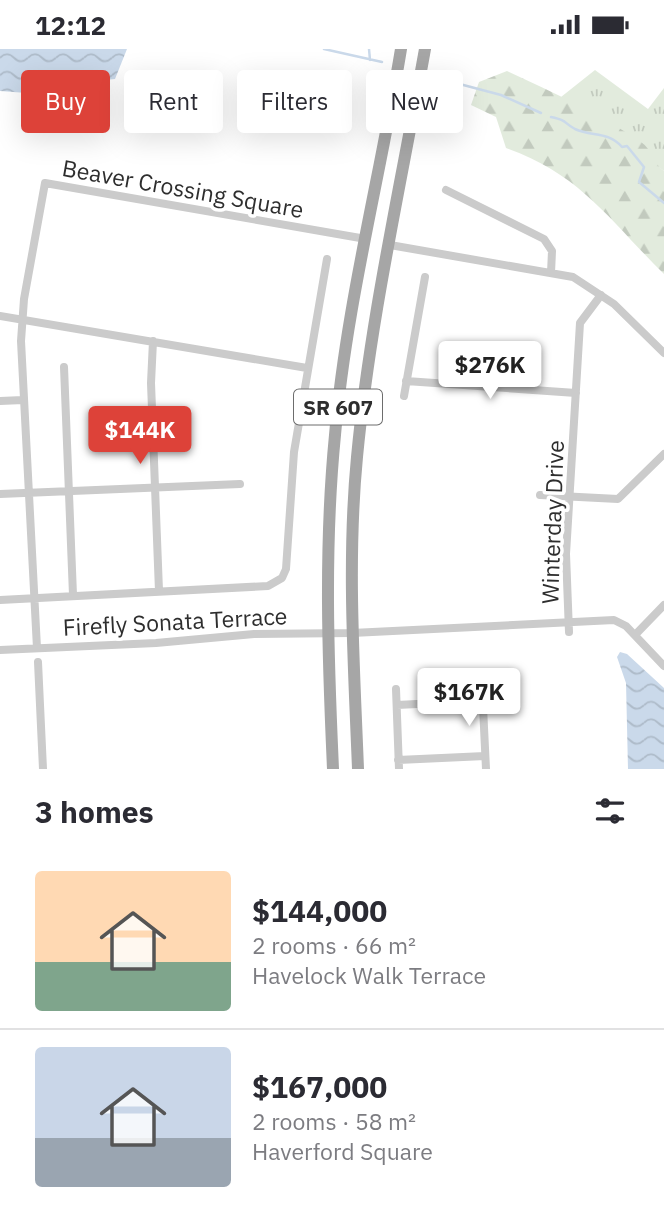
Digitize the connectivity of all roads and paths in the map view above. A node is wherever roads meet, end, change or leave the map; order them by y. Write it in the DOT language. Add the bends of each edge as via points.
graph roads {
  1 [pos="401,49"];
  2 [pos="425,49"];
  3 [pos="446,190"];
  4 [pos="366,239"];
  5 [pos="390,245"];
  6 [pos="327,259"];
  7 [pos="551,272"];
  8 [pos="425,277"];
  9 [pos="601,295"];
  10 [pos="0,316"];
  11 [pos="22,319"];
  12 [pos="153,341"];
  13 [pos="664,353"];
  14 [pos="64,367"];
  15 [pos="307,368"];
  16 [pos="406,381"];
  17 [pos="576,393"];
  18 [pos="404,396"];
  19 [pos="23,400"];
  20 [pos="0,401"];
  21 [pos="664,454"];
  22 [pos="240,484"];
  23 [pos="155,486"];
  24 [pos="69,491"];
  25 [pos="27,492"];
  26 [pos="0,493"];
  27 [pos="540,495"];
  28 [pos="569,496"];
  29 [pos="159,591"];
  30 [pos="73,595"];
  31 [pos="32,597"];
  32 [pos="0,600"];
  33 [pos="664,605"];
  34 [pos="568,622"];
  35 [pos="569,632"];
  36 [pos="327,633"];
  37 [pos="352,633"];
  38 [pos="635,635"];
  39 [pos="37,648"];
  40 [pos="0,650"];
  41 [pos="38,662"];
  42 [pos="664,666"];
  43 [pos="482,686"];
  44 [pos="396,689"];
  45 [pos="497,700"];
  46 [pos="483,701"];
  47 [pos="397,705"];
  48 [pos="485,756"];
  49 [pos="399,764"];
  50 [pos="43,769"];
  51 [pos="333,769"];
  52 [pos="358,769"];
  53 [pos="486,769"];
  1 -- 4 [label="main road, SR 607"];
  2 -- 5 [label="main road, SR 607"];
  3 -- 7 [label="street" via="544,239 552,251"];
  4 -- 11 [label="street, Beaver Crossing Square" via="45,183"];
  4 -- 36 [label="main road, SR 607" via="335,433"];
  5 -- 7 [label="street"];
  5 -- 37 [label="main road, SR 607" via="357,459"];
  6 -- 15 [label="street"];
  7 -- 9 [label="street" via="573,277"];
  8 -- 16 [label="street"];
  9 -- 13 [label="street"];
  9 -- 17 [label="street, Winterday Drive" via="580,323"];
  10 -- 11 [label="street"];
  11 -- 12 [label="street"];
  11 -- 19 [label="street"];
  12 -- 15 [label="street"];
  12 -- 23 [label="street" via="150,383"];
  14 -- 24 [label="street"];
  15 -- 29 [label="street" via="282,578 268,586"];
  16 -- 17 [label="street"];
  16 -- 18 [label="street"];
  17 -- 28 [label="street, Winterday Drive"];
  19 -- 20 [label="street"];
  19 -- 25 [label="street"];
  21 -- 28 [label="street" via="618,499"];
  22 -- 23 [label="street"];
  23 -- 24 [label="street"];
  23 -- 29 [label="street"];
  24 -- 25 [label="street"];
  24 -- 30 [label="street"];
  25 -- 26 [label="street"];
  25 -- 31 [label="street"];
  27 -- 28 [label="street"];
  28 -- 34 [label="street, Winterday Drive"];
  29 -- 30 [label="street"];
  30 -- 31 [label="street"];
  31 -- 32 [label="street"];
  31 -- 39 [label="street"];
  33 -- 38 [label="street"];
  34 -- 35 [label="street, Winterday Drive"];
  34 -- 37 [label="street, Firefly Sonata Terrace"];
  34 -- 38 [label="street, Firefly Sonata Terrace" via="614,620"];
  36 -- 37 [label="street, Firefly Sonata Terrace"];
  36 -- 39 [label="street, Firefly Sonata Terrace"];
  36 -- 51 [label="main road, SR 607"];
  37 -- 52 [label="main road, SR 607"];
  38 -- 42 [label="street"];
  39 -- 40 [label="street, Firefly Sonata Terrace"];
  41 -- 50 [label="street"];
  43 -- 46 [label="street"];
  44 -- 47 [label="street"];
  45 -- 46 [label="street"];
  46 -- 47 [label="street"];
  46 -- 48 [label="street"];
  47 -- 49 [label="street"];
  48 -- 49 [label="street"];
  48 -- 53 [label="street"];
}
